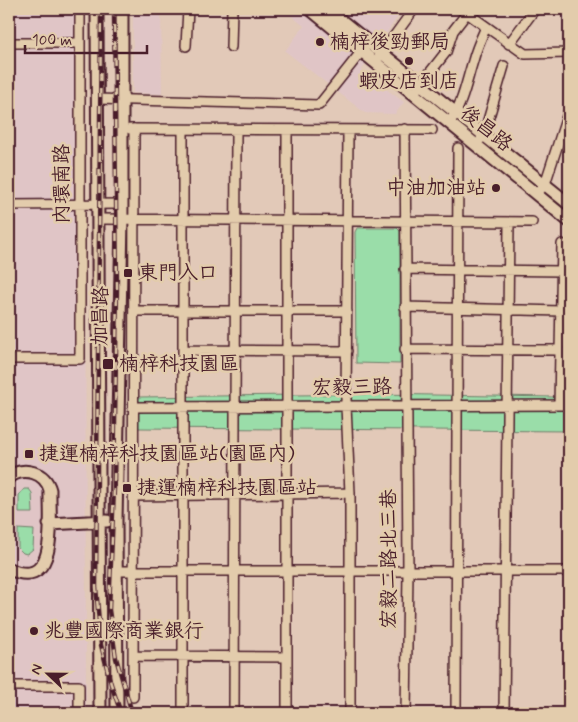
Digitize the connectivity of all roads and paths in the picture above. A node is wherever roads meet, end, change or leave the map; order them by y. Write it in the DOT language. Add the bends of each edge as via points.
graph roads {
  1 [pos="80,9"];
  2 [pos="97,9"];
  3 [pos="122,9"];
  4 [pos="188,9"];
  5 [pos="232,9"];
  6 [pos="327,9"];
  7 [pos="414,9"];
  8 [pos="536,9"];
  9 [pos="315,11"];
  10 [pos="468,11"];
  11 [pos="486,27"];
  12 [pos="9,43"];
  13 [pos="80,43"];
  14 [pos="509,44"];
  15 [pos="186,46"];
  16 [pos="232,47"];
  17 [pos="365,48"];
  18 [pos="569,53"];
  19 [pos="378,58"];
  20 [pos="504,66"];
  21 [pos="422,84"];
  22 [pos="413,94"];
  23 [pos="97,99"];
  24 [pos="121,99"];
  25 [pos="569,110"];
  26 [pos="457,112"];
  27 [pos="450,123"];
  28 [pos="121,129"];
  29 [pos="134,129"];
  30 [pos="183,130"];
  31 [pos="236,130"];
  32 [pos="287,130"];
  33 [pos="405,130"];
  34 [pos="432,130"];
  35 [pos="348,131"];
  36 [pos="484,134"];
  37 [pos="476,145"];
  38 [pos="458,148"];
  39 [pos="545,184"];
  40 [pos="536,194"];
  41 [pos="122,204"];
  42 [pos="569,204"];
  43 [pos="9,205"];
  44 [pos="80,205"];
  45 [pos="98,205"];
  46 [pos="98,220"];
  47 [pos="128,220"];
  48 [pos="183,220"];
  49 [pos="236,220"];
  50 [pos="287,221"];
  51 [pos="348,221"];
  52 [pos="405,221"];
  53 [pos="569,221"];
  54 [pos="458,222"];
  55 [pos="509,222"];
  56 [pos="532,222"];
  57 [pos="562,244"];
  58 [pos="405,269"];
  59 [pos="458,270"];
  60 [pos="561,271"];
  61 [pos="509,272"];
  62 [pos="405,307"];
  63 [pos="458,309"];
  64 [pos="508,309"];
  65 [pos="134,311"];
  66 [pos="183,311"];
  67 [pos="235,311"];
  68 [pos="287,311"];
  69 [pos="347,311"];
  70 [pos="560,311"];
  71 [pos="405,349"];
  72 [pos="183,350"];
  73 [pos="235,350"];
  74 [pos="287,350"];
  75 [pos="347,350"];
  76 [pos="457,350"];
  77 [pos="508,350"];
  78 [pos="560,350"];
  79 [pos="9,359"];
  80 [pos="405,405"];
  81 [pos="559,405"];
  82 [pos="569,405"];
  83 [pos="235,406"];
  84 [pos="287,406"];
  85 [pos="346,406"];
  86 [pos="457,406"];
  87 [pos="507,406"];
  88 [pos="134,407"];
  89 [pos="183,407"];
  90 [pos="10,474"];
  91 [pos="350,494"];
  92 [pos="183,495"];
  93 [pos="235,495"];
  94 [pos="287,495"];
  95 [pos="134,496"];
  96 [pos="116,521"];
  97 [pos="99,522"];
  98 [pos="49,524"];
  99 [pos="10,570"];
  100 [pos="116,571"];
  101 [pos="135,571"];
  102 [pos="183,571"];
  103 [pos="235,571"];
  104 [pos="287,571"];
  105 [pos="350,571"];
  106 [pos="456,571"];
  107 [pos="506,571"];
  108 [pos="569,571"];
  109 [pos="408,572"];
  110 [pos="135,656"];
  111 [pos="183,656"];
  112 [pos="234,657"];
  113 [pos="287,657"];
  114 [pos="9,686"];
  115 [pos="134,697"];
  116 [pos="79,713"];
  117 [pos="100,713"];
  118 [pos="117,713"];
  119 [pos="183,713"];
  120 [pos="234,713"];
  121 [pos="287,713"];
  122 [pos="350,713"];
  123 [pos="406,713"];
  124 [pos="456,713"];
  125 [pos="504,713"];
  1 -- 13 [label="street, 內環南路"];
  2 -- 23 [label="street, 加昌路"];
  3 -- 24 [label="street, 加昌路"];
  4 -- 15 [label="street"];
  5 -- 16 [label="street"];
  6 -- 17 [label="street, 後昌路"];
  7 -- 19 [label="street"];
  8 -- 14 [label="street"];
  9 -- 17 [label="street, 後昌路"];
  10 -- 11 [label="street"];
  10 -- 21 [label="street" via="453,31 446,52"];
  11 -- 14 [label="street"];
  11 -- 26 [label="street"];
  12 -- 13 [label="street"];
  13 -- 44 [label="street, 內環南路"];
  14 -- 18 [label="street" via="525,54"];
  17 -- 19 [label="street, 後昌路"];
  17 -- 24 [label="street" via="318,105"];
  19 -- 21 [label="street, 後昌路"];
  19 -- 22 [label="street, 後昌路"];
  20 -- 36 [label="street"];
  21 -- 22 [label="street"];
  21 -- 26 [label="street, 後昌路"];
  22 -- 27 [label="street, 後昌路"];
  23 -- 24 [label="street"];
  23 -- 45 [label="street, 加昌路"];
  24 -- 28 [label="street, 加昌路"];
  25 -- 39 [label="street"];
  26 -- 27 [label="street"];
  26 -- 36 [label="street, 後昌路"];
  27 -- 37 [label="street, 後昌路"];
  28 -- 29 [label="street"];
  28 -- 41 [label="street, 加昌路"];
  29 -- 30 [label="street"];
  29 -- 47 [label="street"];
  30 -- 31 [label="street"];
  30 -- 48 [label="street"];
  31 -- 32 [label="street"];
  31 -- 49 [label="street"];
  32 -- 35 [label="street"];
  32 -- 50 [label="street"];
  33 -- 34 [label="street"];
  33 -- 35 [label="street"];
  33 -- 52 [label="street, 宏毅二路北三巷"];
  35 -- 51 [label="street"];
  36 -- 37 [label="street"];
  36 -- 39 [label="street, 後昌路"];
  37 -- 40 [label="street, 後昌路"];
  38 -- 54 [label="street"];
  39 -- 40 [label="street"];
  39 -- 42 [label="street, 後昌路"];
  40 -- 53 [label="street, 後昌路"];
  41 -- 45 [label="street"];
  41 -- 47 [label="street, 加昌路"];
  43 -- 44 [label="street"];
  44 -- 45 [label="street"];
  44 -- 79 [label="street, 內環南路" via="80,359"];
  45 -- 46 [label="street, 加昌路"];
  46 -- 47 [label="street"];
  46 -- 97 [label="street, 加昌路"];
  47 -- 48 [label="street"];
  47 -- 65 [label="street"];
  47 -- 96 [label="street, 加昌路"];
  48 -- 49 [label="street"];
  48 -- 66 [label="street"];
  49 -- 50 [label="street"];
  49 -- 67 [label="street"];
  50 -- 51 [label="street"];
  50 -- 68 [label="street"];
  51 -- 52 [label="street"];
  51 -- 69 [label="street"];
  52 -- 54 [label="street"];
  52 -- 58 [label="street, 宏毅二路北三巷"];
  54 -- 55 [label="street"];
  54 -- 59 [label="street"];
  55 -- 56 [label="street"];
  55 -- 61 [label="street"];
  57 -- 60 [label="street"];
  58 -- 59 [label="street"];
  58 -- 62 [label="street, 宏毅二路北三巷"];
  59 -- 61 [label="street"];
  59 -- 63 [label="street"];
  60 -- 61 [label="street"];
  60 -- 70 [label="street"];
  61 -- 64 [label="street"];
  62 -- 63 [label="street"];
  62 -- 71 [label="street, 宏毅二路北三巷"];
  63 -- 64 [label="street"];
  63 -- 76 [label="street"];
  64 -- 70 [label="street"];
  64 -- 77 [label="street"];
  65 -- 66 [label="street"];
  65 -- 88 [label="street"];
  66 -- 67 [label="street"];
  66 -- 72 [label="street"];
  67 -- 68 [label="street"];
  67 -- 73 [label="street"];
  68 -- 69 [label="street"];
  68 -- 74 [label="street"];
  69 -- 75 [label="street"];
  70 -- 78 [label="street"];
  71 -- 76 [label="street"];
  71 -- 80 [label="street, 宏毅二路北三巷"];
  72 -- 73 [label="street"];
  72 -- 89 [label="street"];
  73 -- 74 [label="street"];
  73 -- 83 [label="street"];
  74 -- 75 [label="street"];
  74 -- 84 [label="street"];
  75 -- 85 [label="street"];
  76 -- 77 [label="street"];
  76 -- 86 [label="street"];
  77 -- 78 [label="street"];
  77 -- 87 [label="street"];
  78 -- 81 [label="street"];
  80 -- 85 [label="street, 宏毅三路"];
  80 -- 86 [label="street, 宏毅三路"];
  80 -- 109 [label="street, 宏毅二路北三巷"];
  81 -- 82 [label="street, 宏毅三路"];
  81 -- 87 [label="street, 宏毅三路"];
  83 -- 84 [label="street, 宏毅三路"];
  83 -- 89 [label="street, 宏毅三路"];
  83 -- 93 [label="street"];
  84 -- 85 [label="street, 宏毅三路"];
  84 -- 94 [label="street"];
  85 -- 91 [label="street"];
  86 -- 87 [label="street, 宏毅三路"];
  86 -- 106 [label="street"];
  87 -- 107 [label="street"];
  88 -- 89 [label="street, 宏毅三路"];
  88 -- 95 [label="street"];
  89 -- 92 [label="street"];
  90 -- 98 [label="street" via="31,472 47,481 50,490"];
  91 -- 94 [label="street"];
  91 -- 105 [label="street"];
  92 -- 93 [label="street"];
  92 -- 95 [label="street"];
  92 -- 102 [label="street"];
  93 -- 94 [label="street"];
  93 -- 103 [label="street"];
  94 -- 104 [label="street"];
  95 -- 101 [label="street"];
  96 -- 97 [label="street"];
  96 -- 100 [label="street, 加昌路"];
  97 -- 98 [label="street"];
  97 -- 117 [label="street, 加昌路"];
  98 -- 99 [label="street" via="49,550 41,568 34,571"];
  100 -- 101 [label="street"];
  100 -- 118 [label="street, 加昌路"];
  101 -- 102 [label="street"];
  101 -- 110 [label="street"];
  102 -- 103 [label="street"];
  102 -- 111 [label="street"];
  103 -- 104 [label="street"];
  103 -- 112 [label="street"];
  104 -- 105 [label="street"];
  104 -- 113 [label="street"];
  105 -- 109 [label="street"];
  105 -- 122 [label="street"];
  106 -- 107 [label="street"];
  106 -- 109 [label="street"];
  106 -- 124 [label="street"];
  107 -- 108 [label="street"];
  107 -- 125 [label="street"];
  109 -- 123 [label="street, 宏毅二路北三巷"];
  110 -- 111 [label="street"];
  110 -- 115 [label="street"];
  111 -- 112 [label="street"];
  111 -- 119 [label="street"];
  112 -- 113 [label="street"];
  112 -- 120 [label="street"];
  113 -- 121 [label="street"];
  114 -- 116 [label="street" via="79,686"];
}
